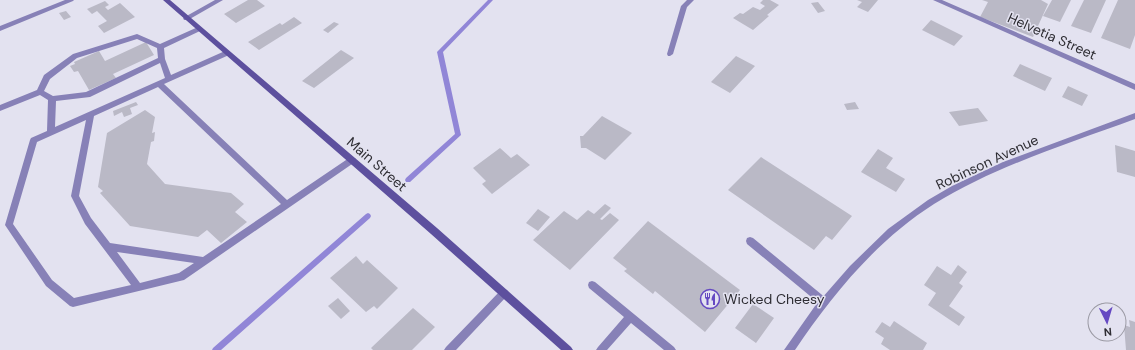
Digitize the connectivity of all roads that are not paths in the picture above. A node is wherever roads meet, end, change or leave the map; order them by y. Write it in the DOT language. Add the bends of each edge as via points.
graph roads {
  1 [pos="71,0"];
  2 [pos="167,0"];
  3 [pos="220,0"];
  4 [pos="691,0"];
  5 [pos="936,0"];
  6 [pos="186,18"];
  7 [pos="0,29"];
  8 [pos="198,29"];
  9 [pos="160,47"];
  10 [pos="227,53"];
  11 [pos="670,54"];
  12 [pos="162,59"];
  13 [pos="169,79"];
  14 [pos="159,84"];
  15 [pos="1135,87"];
  16 [pos="40,92"];
  17 [pos="52,99"];
  18 [pos="0,108"];
  19 [pos="91,114"];
  20 [pos="1135,116"];
  21 [pos="51,132"];
  22 [pos="352,160"];
  23 [pos="287,205"];
  24 [pos="750,241"];
  25 [pos="109,247"];
  26 [pos="205,261"];
  27 [pos="592,285"];
  28 [pos="138,287"];
  29 [pos="504,293"];
  30 [pos="824,302"];
  31 [pos="631,317"];
  32 [pos="449,350"];
  33 [pos="568,350"];
  34 [pos="601,350"];
  35 [pos="671,350"];
  36 [pos="789,350"];
  1 -- 7 [label="street"];
  2 -- 6 [label="main road, Main Street"];
  3 -- 6 [label="street"];
  4 -- 11 [label="street" via="684,6"];
  5 -- 15 [label="street, Helvetia Street"];
  6 -- 8 [label="main road, Main Street"];
  8 -- 9 [label="street"];
  8 -- 10 [label="main road, Main Street"];
  9 -- 12 [label="street"];
  9 -- 16 [label="street" via="137,36 76,56 48,77"];
  10 -- 13 [label="street"];
  10 -- 22 [label="main road, Main Street"];
  12 -- 13 [label="street"];
  12 -- 17 [label="street" via="87,95"];
  13 -- 14 [label="street"];
  14 -- 19 [label="street"];
  14 -- 23 [label="street"];
  16 -- 17 [label="street"];
  16 -- 18 [label="street"];
  17 -- 21 [label="street"];
  19 -- 21 [label="street"];
  19 -- 25 [label="street" via="75,196 88,221"];
  20 -- 30 [label="street, Robinson Avenue" via="989,172 931,203 898,226"];
  21 -- 28 [label="street" via="34,140 9,225 49,283 73,303"];
  22 -- 23 [label="street"];
  22 -- 29 [label="main road, Main Street"];
  23 -- 26 [label="street"];
  24 -- 30 [label="street"];
  25 -- 26 [label="street"];
  25 -- 28 [label="street"];
  26 -- 28 [label="street" via="181,277"];
  27 -- 31 [label="street"];
  29 -- 32 [label="street"];
  29 -- 33 [label="main road, Main Street"];
  30 -- 36 [label="street, Robinson Avenue"];
  31 -- 34 [label="street"];
  31 -- 35 [label="street"];
}
